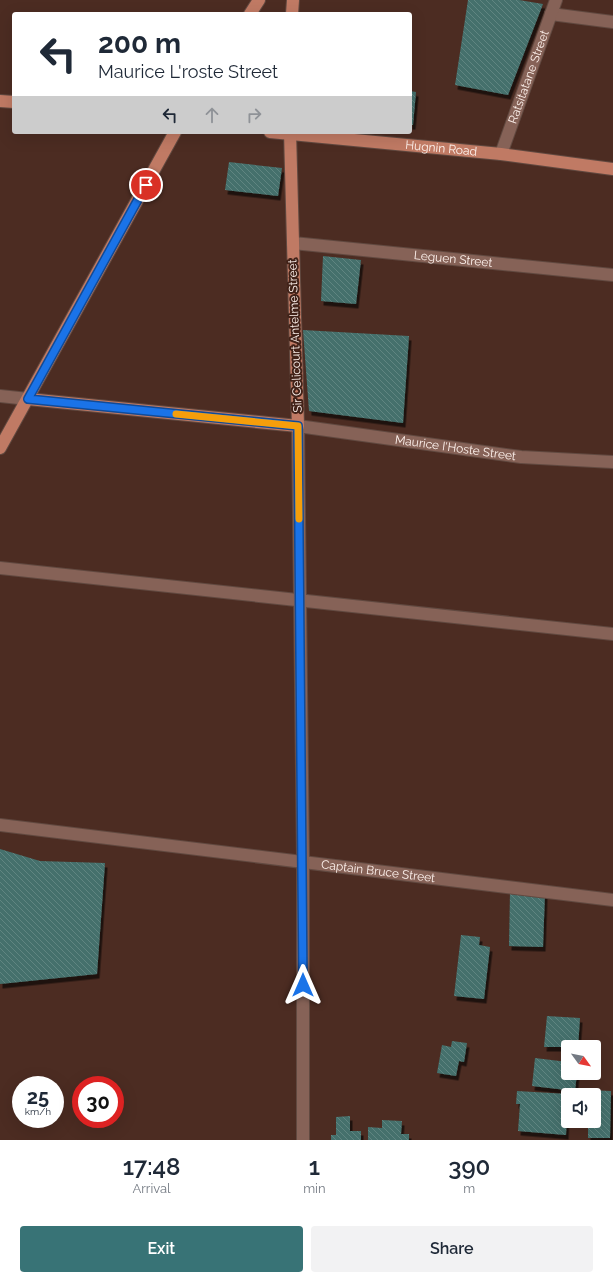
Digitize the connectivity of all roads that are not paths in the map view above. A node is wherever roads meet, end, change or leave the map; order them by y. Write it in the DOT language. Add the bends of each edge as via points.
graph roads {
  1 [pos="259,0"];
  2 [pos="293,0"];
  3 [pos="556,0"];
  4 [pos="251,12"];
  5 [pos="292,12"];
  6 [pos="551,14"];
  7 [pos="613,22"];
  8 [pos="0,101"];
  9 [pos="12,102"];
  10 [pos="174,134"];
  11 [pos="290,134"];
  12 [pos="300,134"];
  13 [pos="501,154"];
  14 [pos="613,169"];
  15 [pos="292,243"];
  16 [pos="613,275"];
  17 [pos="0,396"];
  18 [pos="28,399"];
  19 [pos="298,426"];
  20 [pos="0,448"];
  21 [pos="613,462"];
  22 [pos="0,568"];
  23 [pos="301,600"];
  24 [pos="613,634"];
  25 [pos="0,825"];
  26 [pos="303,861"];
  27 [pos="613,900"];
  28 [pos="303,1140"];
  1 -- 4 [label="main road"];
  2 -- 5 [label="main road"];
  3 -- 6 [label="street, Ratsitatane Street"];
  6 -- 7 [label="street"];
  6 -- 13 [label="street, Ratsitatane Street"];
  8 -- 9 [label="main road"];
  10 -- 18 [label="main road"];
  11 -- 15 [label="main road, Sir Celicourt Antelme Street"];
  12 -- 13 [label="main road, Hugnin Road"];
  13 -- 14 [label="main road, Hugnin Road"];
  15 -- 16 [label="street, Leguen Street"];
  15 -- 19 [label="main road, Sir Celicourt Antelme Street"];
  17 -- 18 [label="street"];
  18 -- 19 [label="main road"];
  18 -- 20 [label="main road"];
  19 -- 21 [label="street, Maurice I'Hoste Street" via="521,457"];
  19 -- 23 [label="street, Sir Celicourt Antelme Street"];
  22 -- 23 [label="street"];
  23 -- 24 [label="street"];
  23 -- 26 [label="street, Sir Celicourt Antelme Street"];
  25 -- 26 [label="street, Captain Bruce Street"];
  26 -- 27 [label="street, Captain Bruce Street"];
  26 -- 28 [label="street, Sir Celicourt Antelme Street"];
}
